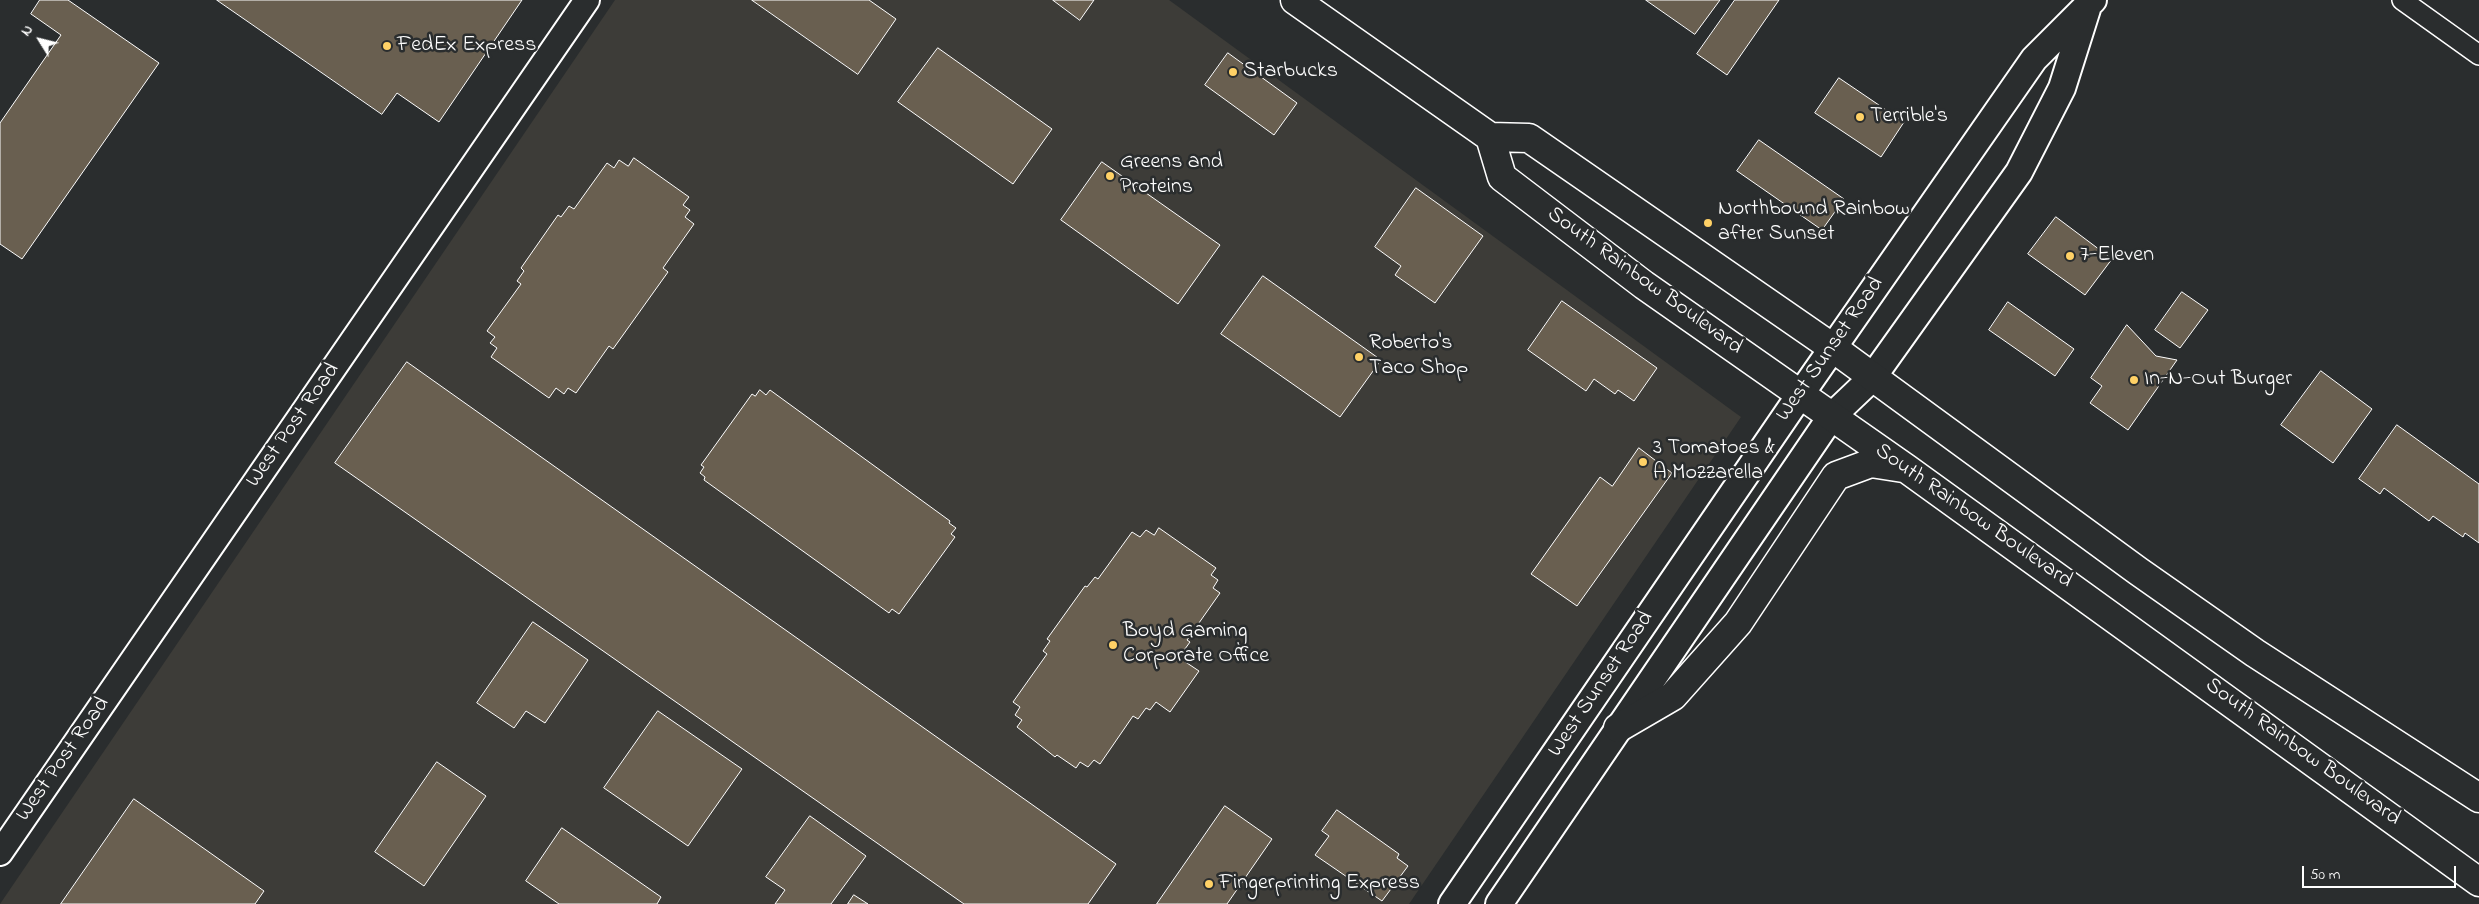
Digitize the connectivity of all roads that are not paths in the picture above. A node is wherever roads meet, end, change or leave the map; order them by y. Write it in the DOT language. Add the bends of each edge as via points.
graph roads {
  1 [pos="588,0"];
  2 [pos="1295,0"];
  3 [pos="2402,0"];
  4 [pos="2090,3"];
  5 [pos="2479,55"];
  6 [pos="1490,137"];
  7 [pos="1832,348"];
  8 [pos="1872,378"];
  9 [pos="1800,395"];
  10 [pos="1831,417"];
  11 [pos="1907,469"];
  12 [pos="1588,706"];
  13 [pos="1618,728"];
  14 [pos="2479,798"];
  15 [pos="2379,808"];
  16 [pos="0,853"];
  17 [pos="2479,882"];
  18 [pos="2479,901"];
  19 [pos="1452,904"];
  20 [pos="1500,904"];
  1 -- 16 [label="street, West Post Road"];
  2 -- 6 [label="main road"];
  3 -- 5 [label="street"];
  4 -- 7 [label="main road, West Sunset Road" via="2034,58"];
  4 -- 8 [label="main road, West Sunset Road" via="2062,88 2019,172"];
  6 -- 7 [label="main road" via="1529,138"];
  6 -- 9 [label="main road, South Rainbow Boulevard" via="1502,177 1644,285"];
  7 -- 8 [label="main road"];
  7 -- 9 [label="main road, West Sunset Road"];
  8 -- 10 [label="main road, West Sunset Road"];
  8 -- 14 [label="main road" via="2255,653"];
  9 -- 10 [label="main road, South Rainbow Boulevard"];
  9 -- 12 [label="main road, West Sunset Road"];
  10 -- 11 [label="main road, South Rainbow Boulevard"];
  10 -- 13 [label="main road, West Sunset Road"];
  11 -- 13 [label="main road" via="1871,463 1836,476 1738,623 1673,696"];
  11 -- 15 [label="main road, South Rainbow Boulevard"];
  12 -- 13 [label="main road"];
  12 -- 19 [label="main road, West Sunset Road"];
  13 -- 20 [label="main road, West Sunset Road"];
  15 -- 17 [label="main road, South Rainbow Boulevard"];
  15 -- 18 [label="main road" via="2441,873"];
}
